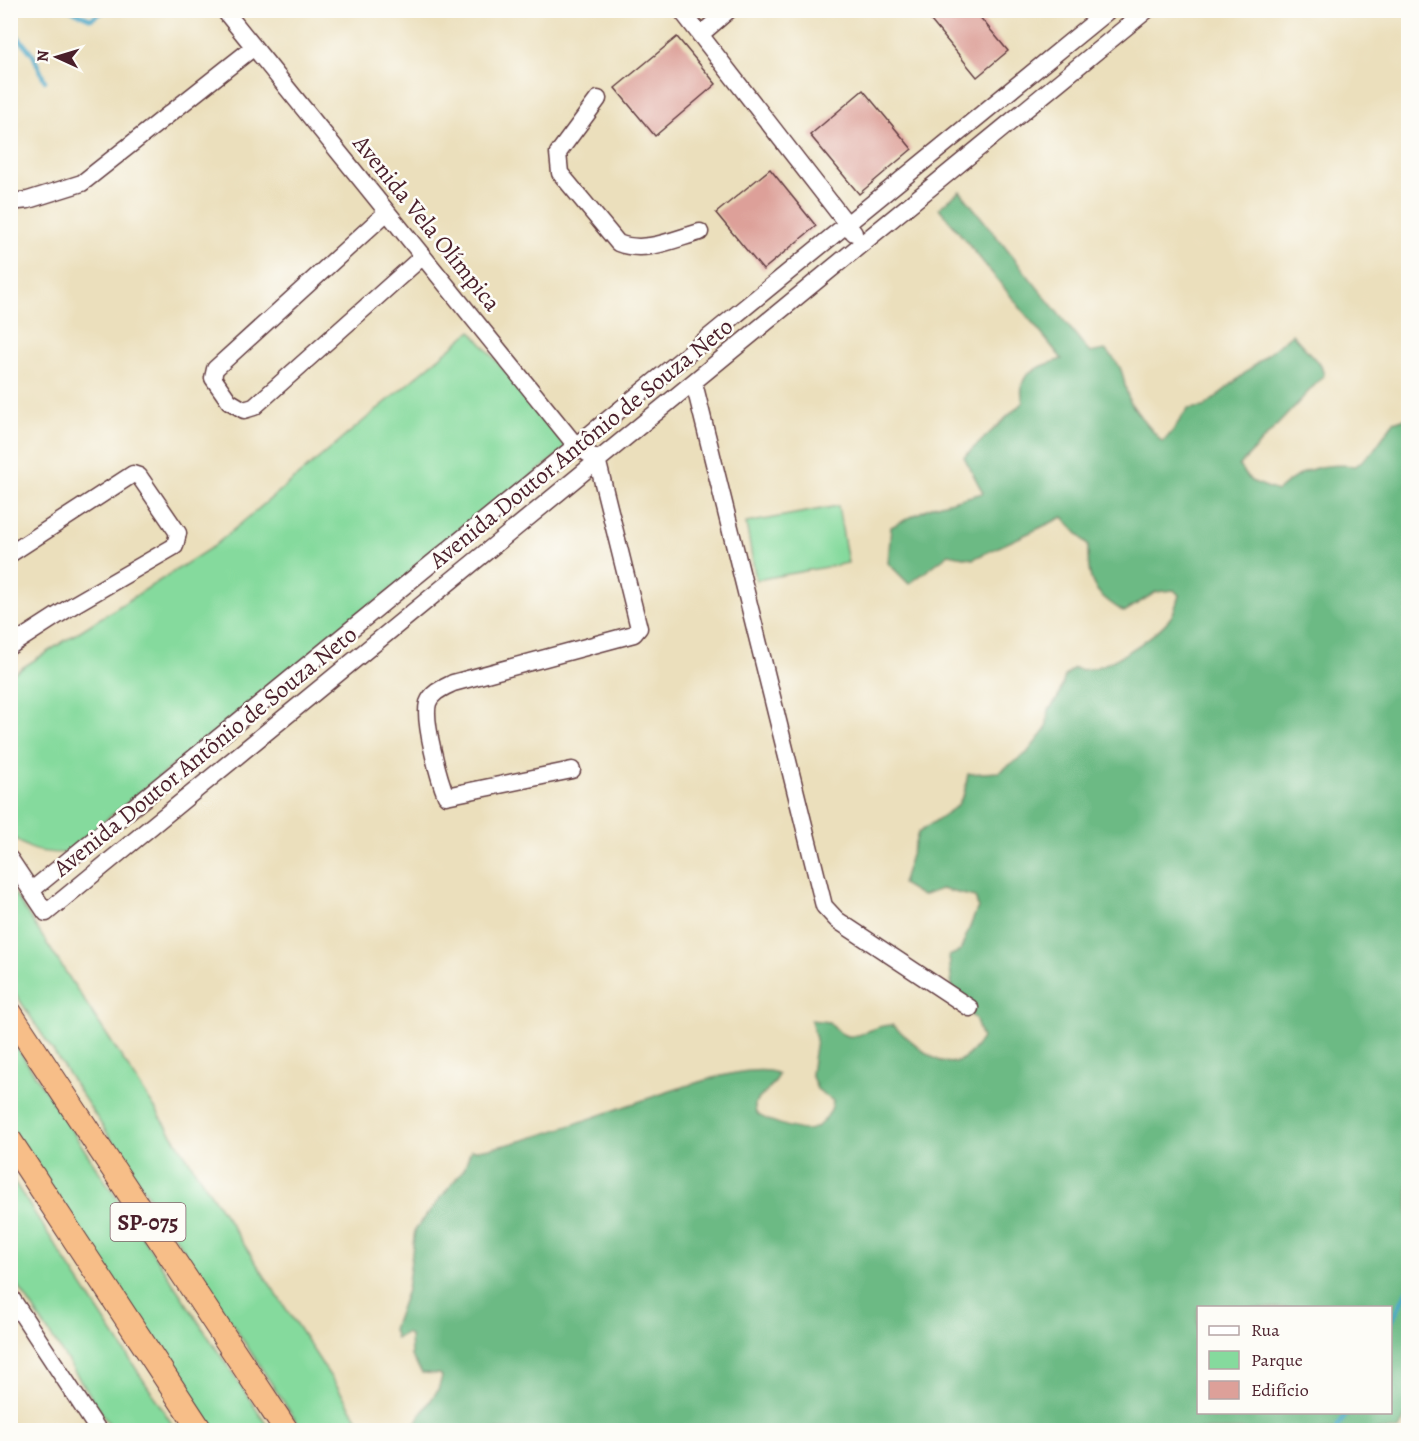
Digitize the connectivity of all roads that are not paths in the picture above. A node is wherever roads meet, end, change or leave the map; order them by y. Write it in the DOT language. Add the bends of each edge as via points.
graph roads {
  1 [pos="224,10"];
  2 [pos="681,10"];
  3 [pos="729,10"];
  4 [pos="1109,10"];
  5 [pos="1147,10"];
  6 [pos="700,35"];
  7 [pos="254,47"];
  8 [pos="598,99"];
  9 [pos="10,202"];
  10 [pos="387,213"];
  11 [pos="848,224"];
  12 [pos="700,232"];
  13 [pos="861,243"];
  14 [pos="423,256"];
  15 [pos="754,302"];
  16 [pos="767,321"];
  17 [pos="694,383"];
  18 [pos="577,447"];
  19 [pos="597,459"];
  20 [pos="10,554"];
  21 [pos="10,646"];
  22 [pos="572,770"];
  23 [pos="169,780"];
  24 [pos="185,798"];
  25 [pos="10,859"];
  26 [pos="32,890"];
  27 [pos="970,1008"];
  28 [pos="10,1013"];
  29 [pos="10,1140"];
  30 [pos="10,1296"];
  31 [pos="98,1431"];
  32 [pos="200,1431"];
  33 [pos="286,1431"];
  1 -- 7 [label="street, Avenida Vela Olímpica"];
  2 -- 6 [label="street"];
  3 -- 6 [label="street"];
  4 -- 11 [label="street, Avenida Doutor Antônio de Souza Neto"];
  5 -- 13 [label="street, Avenida Doutor Antônio de Souza Neto"];
  6 -- 11 [label="street"];
  7 -- 9 [label="street" via="82,183"];
  7 -- 10 [label="street, Avenida Vela Olímpica"];
  8 -- 12 [label="street" via="558,153 560,173 618,243 645,248"];
  10 -- 14 [label="street, Avenida Vela Olímpica"];
  10 -- 14 [label="street" via="215,369 213,378 230,401 243,410 254,407"];
  11 -- 13 [label="street"];
  11 -- 15 [label="street, Avenida Doutor Antônio de Souza Neto"];
  13 -- 16 [label="street, Avenida Doutor Antônio de Souza Neto"];
  14 -- 18 [label="street, Avenida Vela Olímpica"];
  15 -- 16 [label="street"];
  15 -- 18 [label="street, Avenida Doutor Antônio de Souza Neto"];
  16 -- 17 [label="street, Avenida Doutor Antônio de Souza Neto"];
  17 -- 19 [label="street, Avenida Doutor Antônio de Souza Neto"];
  17 -- 27 [label="street" via="824,906 837,920"];
  18 -- 19 [label="street, Avenida Vela Olímpica"];
  18 -- 23 [label="street, Avenida Doutor Antônio de Souza Neto"];
  19 -- 22 [label="street" via="639,628 634,634 453,683 434,693 428,704 428,722 446,796"];
  19 -- 24 [label="street, Avenida Doutor Antônio de Souza Neto"];
  20 -- 21 [label="street" via="133,474 139,476 178,533 175,546"];
  23 -- 24 [label="street"];
  23 -- 26 [label="street, Avenida Doutor Antônio de Souza Neto"];
  24 -- 26 [label="street, Avenida Doutor Antônio de Souza Neto" via="46,913"];
  25 -- 26 [label="street"];
  28 -- 33 [label="highway, SP-075"];
  29 -- 32 [label="highway, SP-075"];
  30 -- 31 [label="street"];
}
